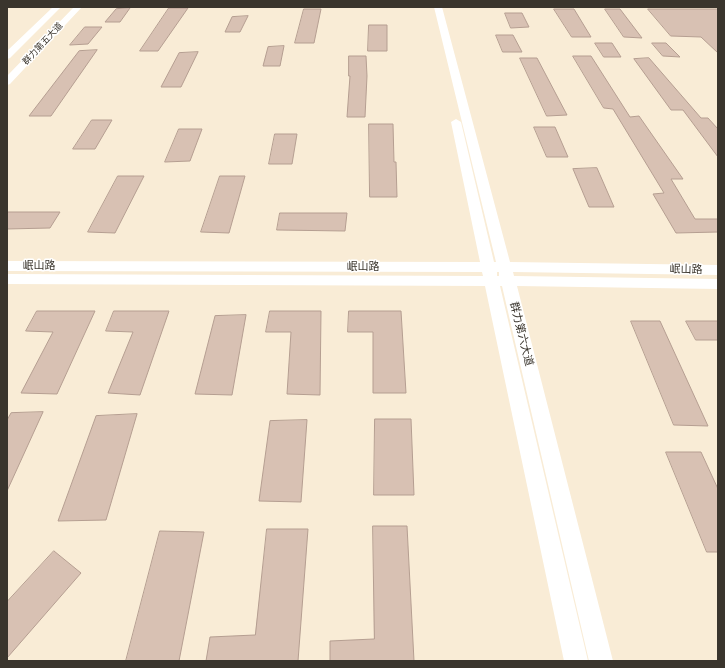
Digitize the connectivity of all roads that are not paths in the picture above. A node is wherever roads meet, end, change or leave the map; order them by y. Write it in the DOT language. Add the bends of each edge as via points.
graph roads {
  1 [pos="57,7"];
  2 [pos="78,7"];
  3 [pos="431,7"];
  4 [pos="438,7"];
  5 [pos="7,56"];
  6 [pos="7,82"];
  7 [pos="7,266"];
  8 [pos="718,270"];
  9 [pos="490,274"];
  10 [pos="506,274"];
  11 [pos="7,279"];
  12 [pos="718,284"];
  13 [pos="576,661"];
  14 [pos="601,661"];
  1 -- 5 [label="main road, 群力第五大道"];
  2 -- 6 [label="main road, 群力第五大道"];
  3 -- 9 [label="main road, 群力第六大道"];
  4 -- 10 [label="main road, 群力第六大道"];
  7 -- 9 [label="main road, 岷山路"];
  8 -- 10 [label="main road, 岷山路"];
  9 -- 10 [label="main road, 岷山路"];
  9 -- 11 [label="main road, 岷山路"];
  9 -- 13 [label="main road, 群力第六大道"];
  10 -- 12 [label="main road, 岷山路"];
  10 -- 14 [label="main road, 群力第六大道"];
}
